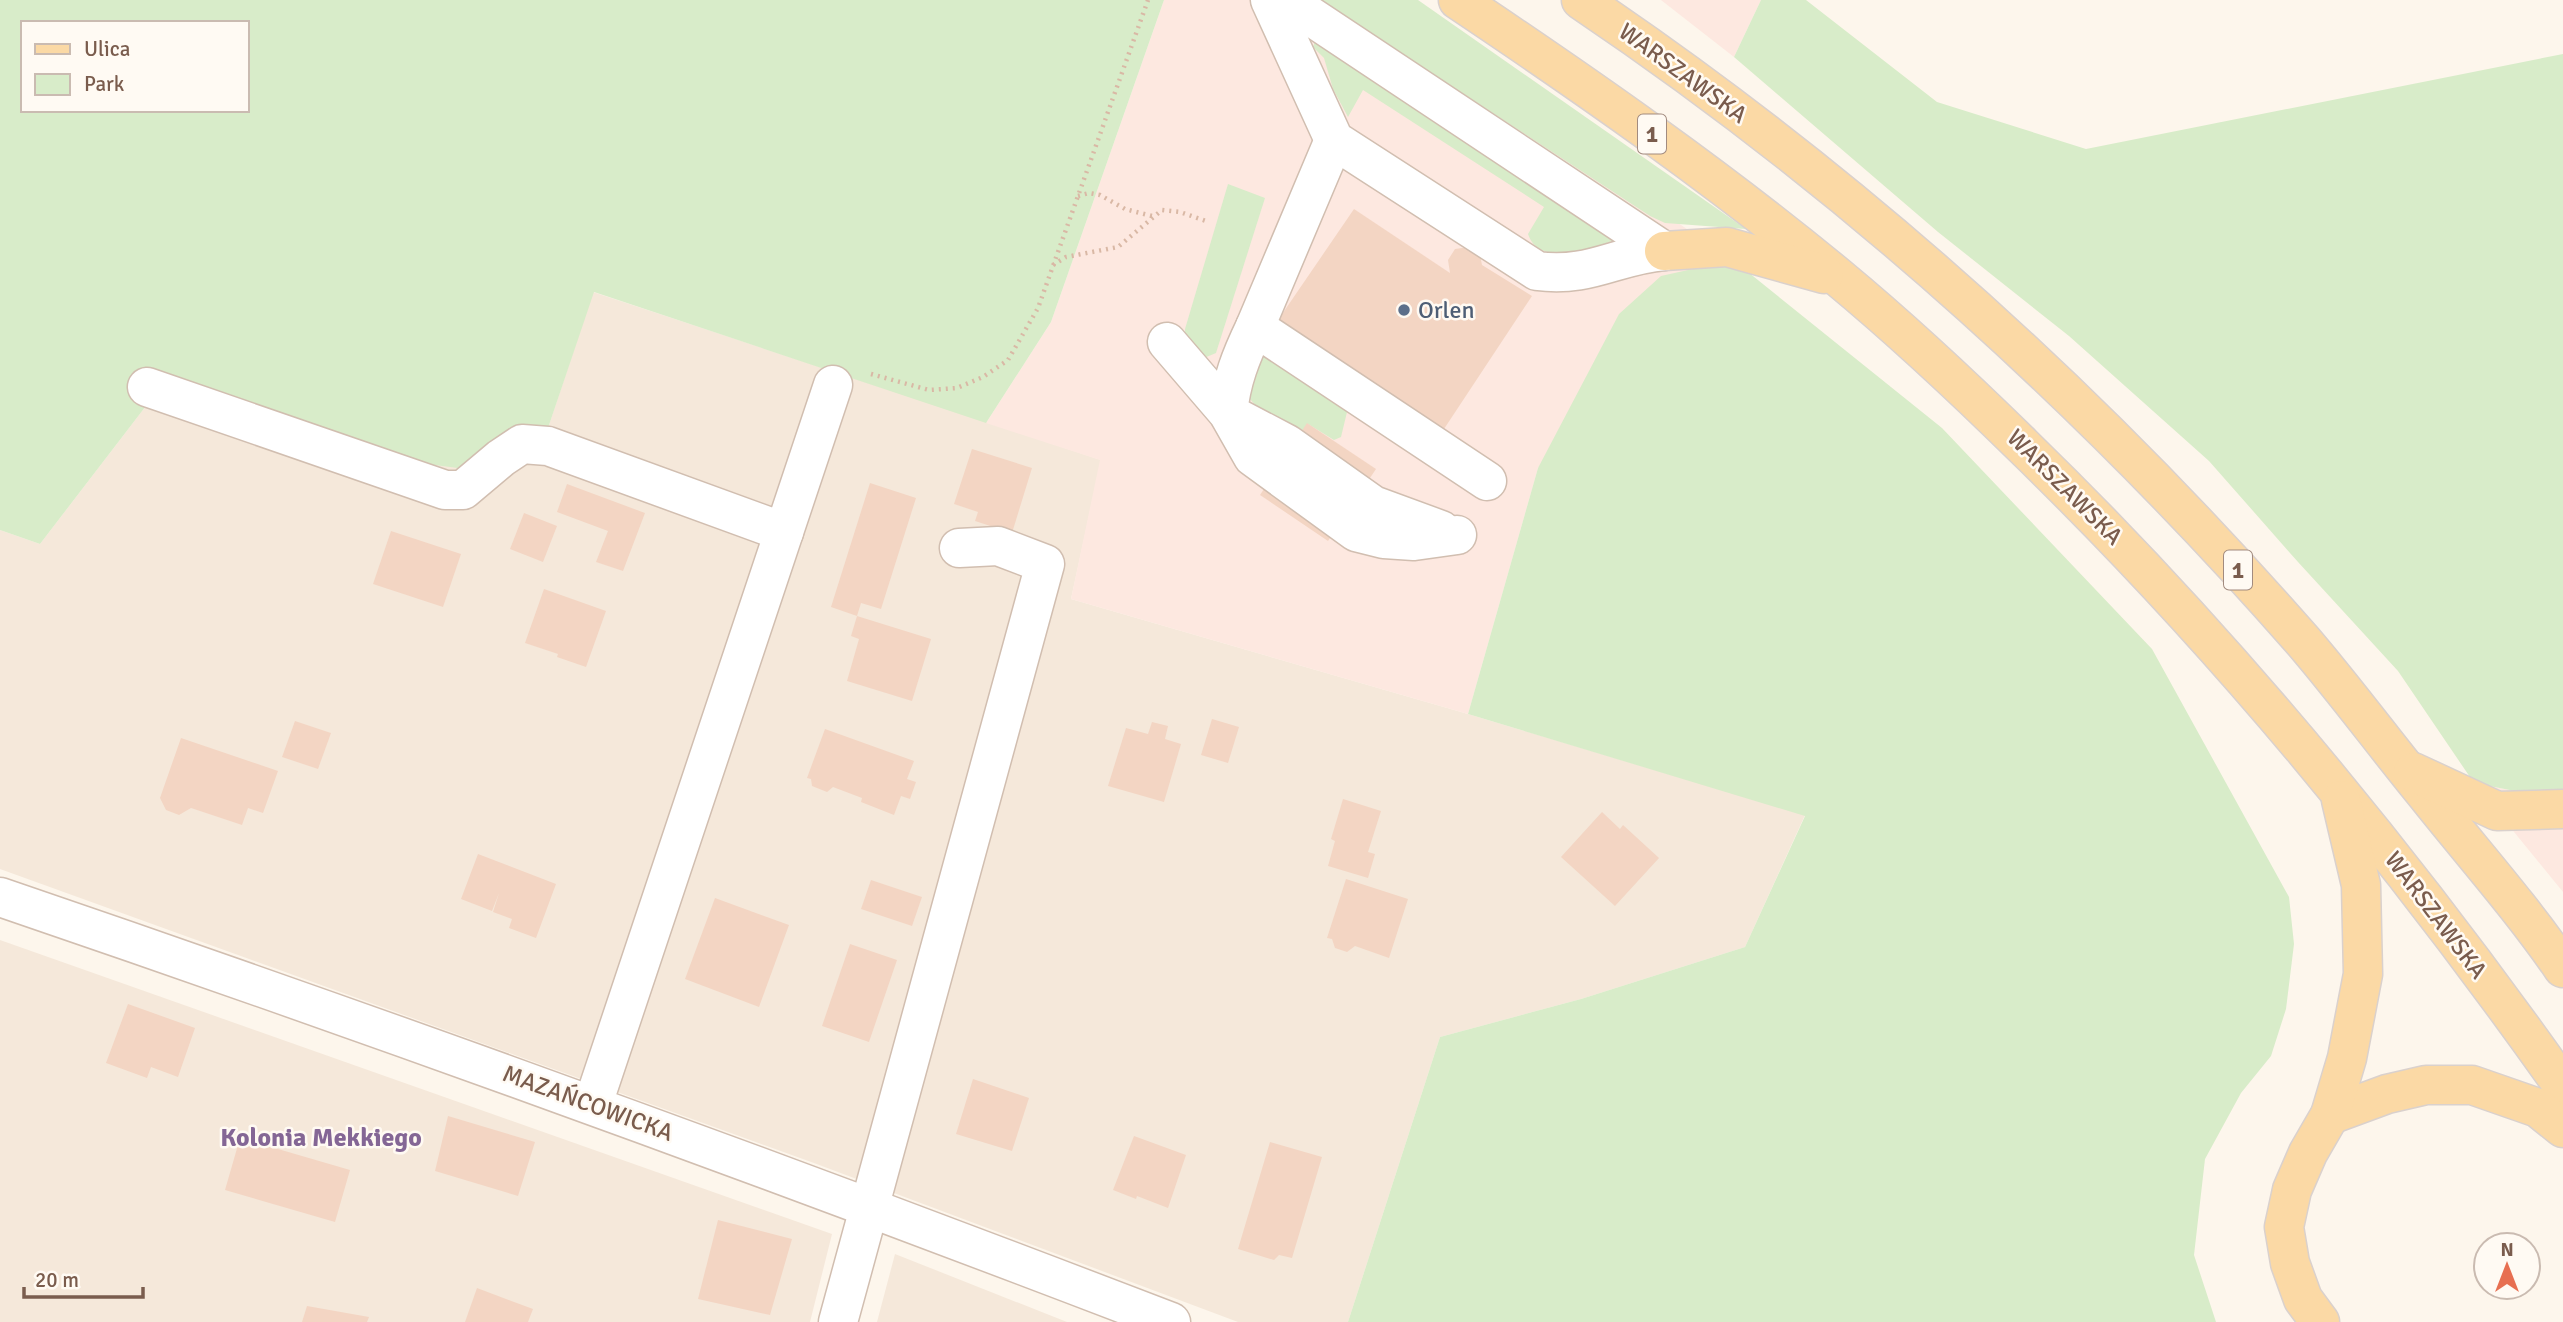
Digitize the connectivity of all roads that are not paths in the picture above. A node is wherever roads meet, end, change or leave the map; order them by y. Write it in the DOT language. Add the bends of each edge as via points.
graph roads {
  1 [pos="1270,0"];
  2 [pos="1286,0"];
  3 [pos="1458,0"];
  4 [pos="1581,0"];
  5 [pos="1334,140"];
  6 [pos="1664,251"];
  7 [pos="1840,278"];
  8 [pos="1255,327"];
  9 [pos="1167,342"];
  10 [pos="833,385"];
  11 [pos="147,387"];
  12 [pos="1228,413"];
  13 [pos="1487,481"];
  14 [pos="784,532"];
  15 [pos="1457,535"];
  16 [pos="959,548"];
  17 [pos="2405,768"];
  18 [pos="2338,788"];
  19 [pos="2563,808"];
  20 [pos="0,897"];
  21 [pos="2563,968"];
  22 [pos="2563,1086"];
  23 [pos="593,1104"];
  24 [pos="2330,1115"];
  25 [pos="2563,1128"];
  26 [pos="869,1206"];
  27 [pos="838,1322"];
  28 [pos="1171,1322"];
  29 [pos="2320,1322"];
  1 -- 5 [label="street"];
  2 -- 6 [label="street"];
  3 -- 7 [label="main road, WARSZAWSKA / 1" via="1696,165"];
  4 -- 17 [label="main road, WARSZAWSKA / 1" via="1657,51 1793,156 1898,241 2058,385 2187,514 2304,643"];
  5 -- 6 [label="street" via="1537,271 1579,272"];
  5 -- 8 [label="street"];
  6 -- 7 [label="main road" via="1727,247"];
  7 -- 18 [label="main road, WARSZAWSKA / 1" via="1974,398 2108,528"];
  8 -- 12 [label="street" via="1230,390"];
  8 -- 13 [label="street"];
  9 -- 12 [label="street"];
  10 -- 14 [label="street"];
  11 -- 14 [label="street" via="445,490 463,490 522,444 548,446"];
  12 -- 15 [label="street" via="1253,457 1356,532 1414,541"];
  14 -- 23 [label="street"];
  16 -- 26 [label="street" via="998,546 1045,564"];
  17 -- 19 [label="main road" via="2497,811"];
  17 -- 21 [label="main road, WARSZAWSKA / 1"];
  18 -- 22 [label="main road, WARSZAWSKA / 1"];
  18 -- 24 [label="main road" via="2361,885 2363,974 2347,1058"];
  20 -- 23 [label="street, MAZAŃCOWICKA"];
  23 -- 26 [label="street, MAZAŃCOWICKA"];
  24 -- 25 [label="main road" via="2426,1085 2472,1085 2538,1108"];
  24 -- 29 [label="main road" via="2292,1190 2284,1227 2303,1299"];
  26 -- 27 [label="street"];
  26 -- 28 [label="street, MAZAŃCOWICKA"];
}
